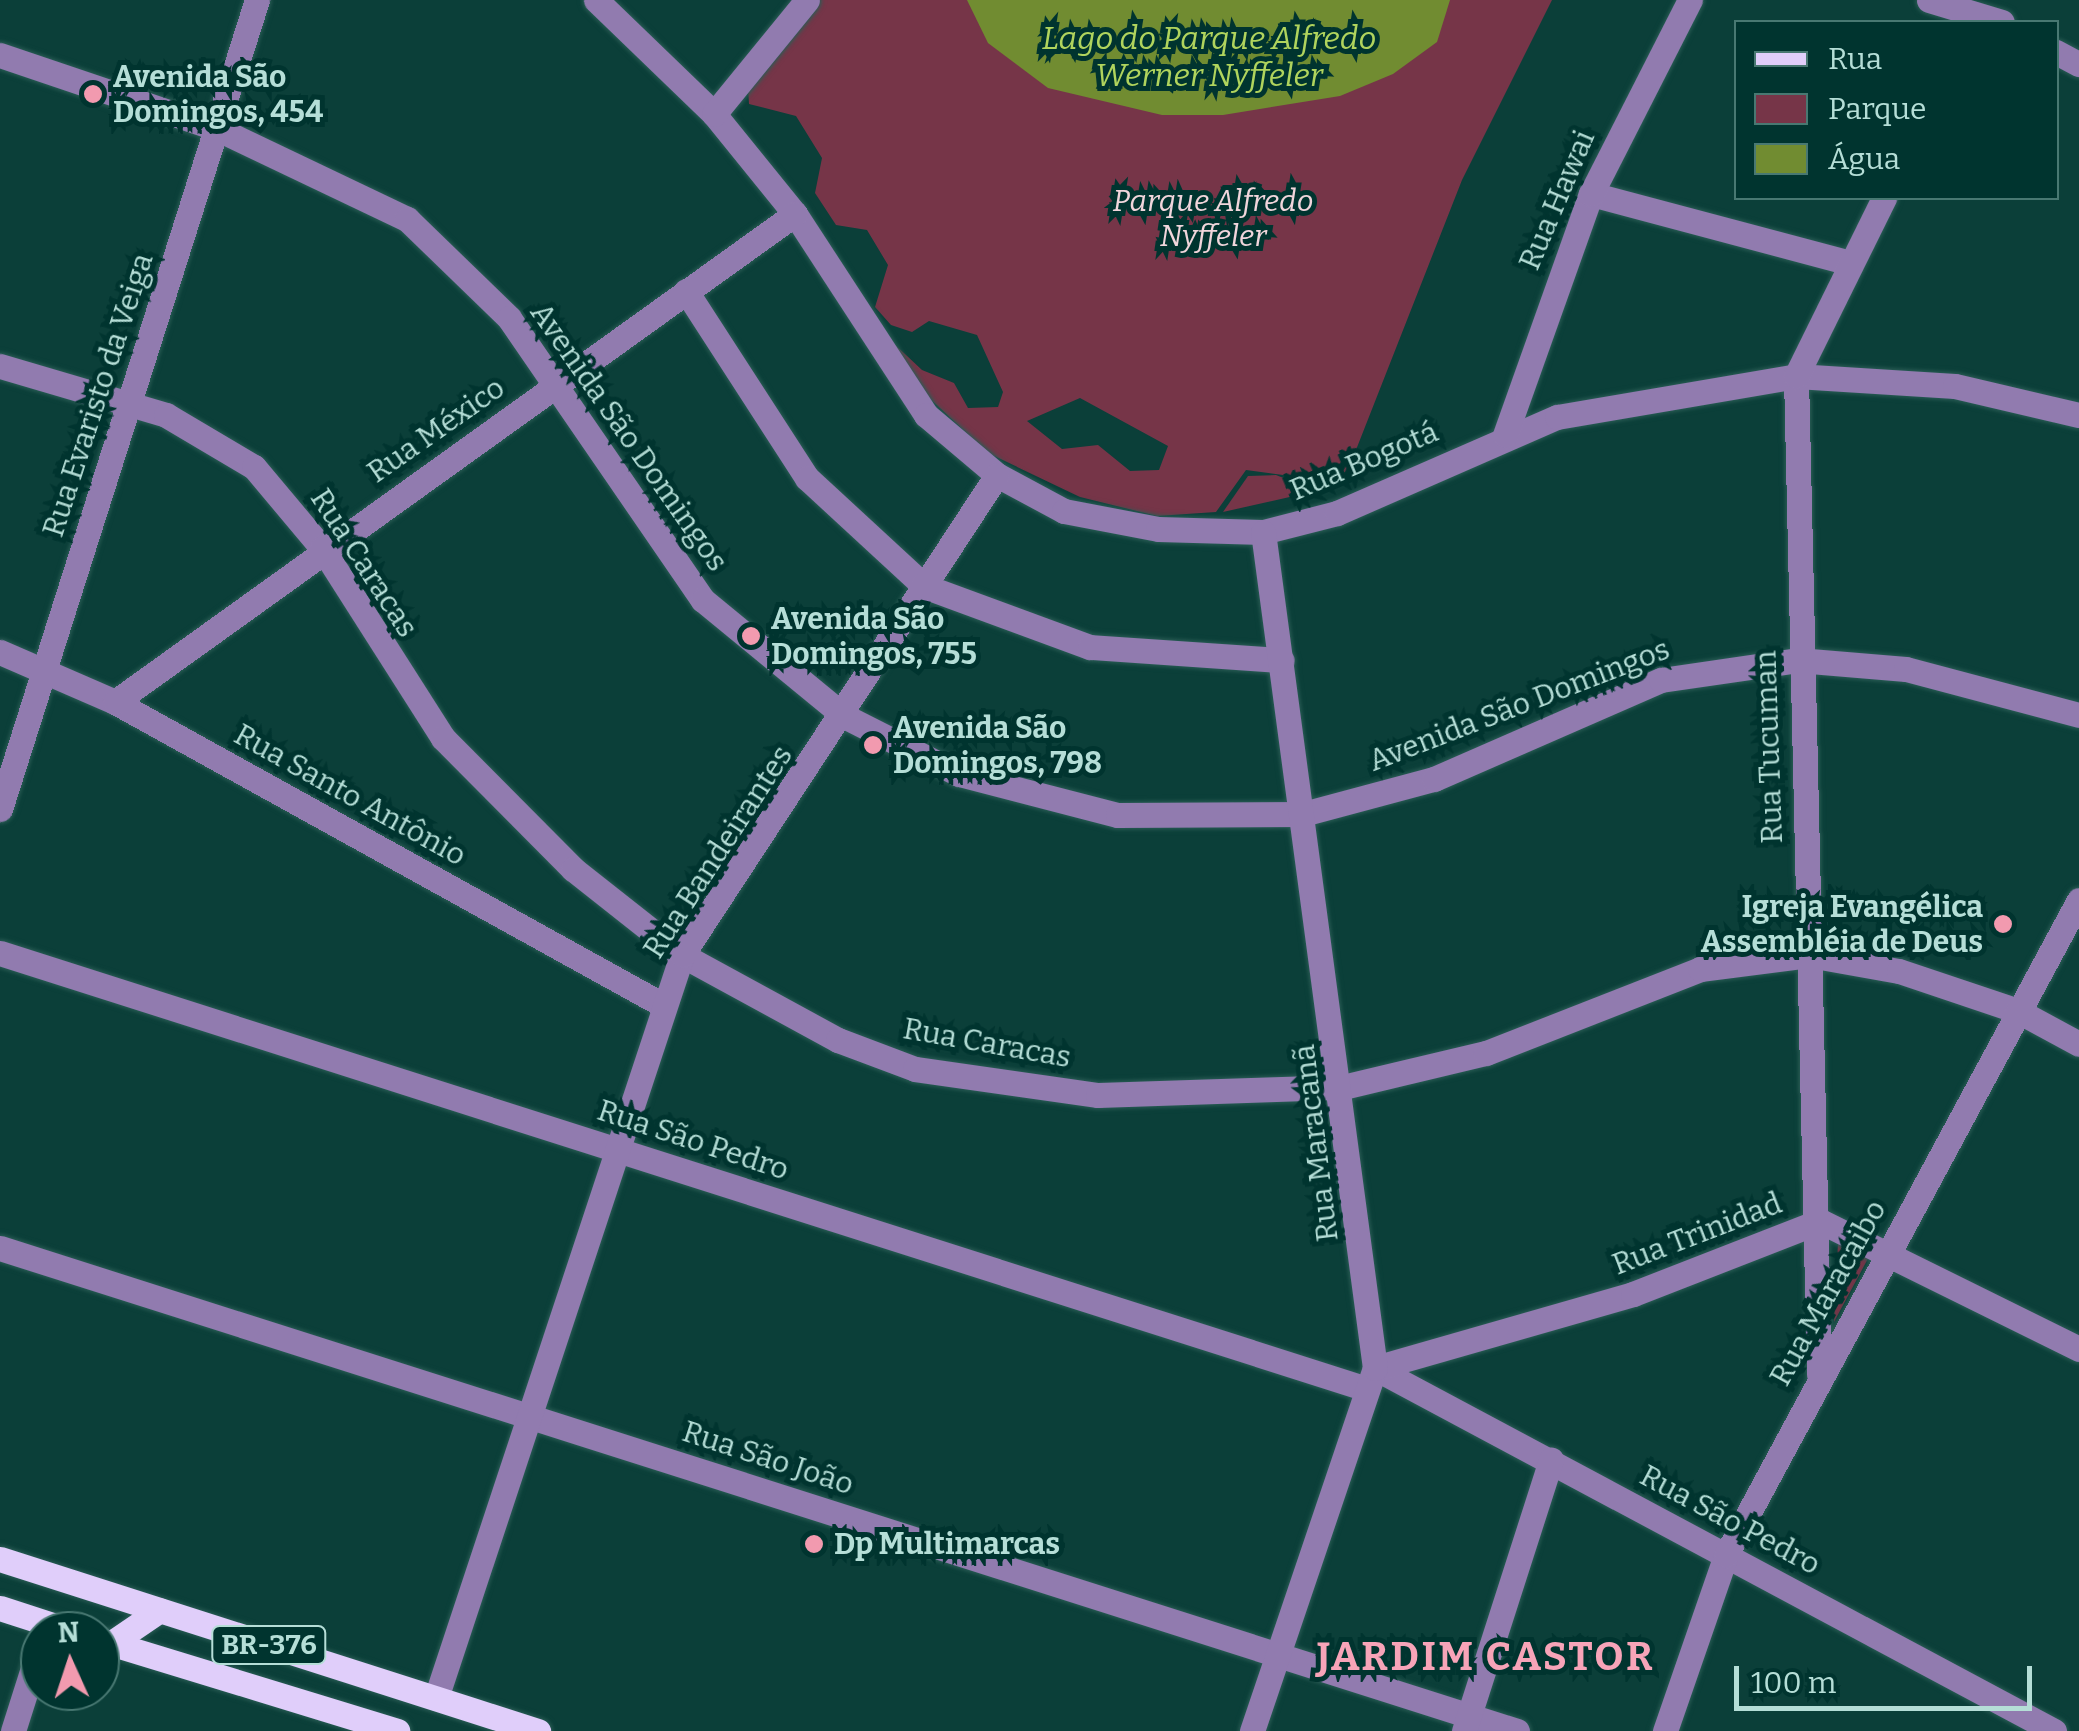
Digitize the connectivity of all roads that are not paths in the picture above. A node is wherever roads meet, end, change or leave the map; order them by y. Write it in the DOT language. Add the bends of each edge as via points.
graph roads {
  1 [pos="257,0"];
  2 [pos="596,0"];
  3 [pos="807,0"];
  4 [pos="1690,0"];
  5 [pos="1929,0"];
  6 [pos="1992,15"];
  7 [pos="0,56"];
  8 [pos="714,114"];
  9 [pos="216,128"];
  10 [pos="1591,194"];
  11 [pos="1883,200"];
  12 [pos="794,214"];
  13 [pos="1847,262"];
  14 [pos="686,291"];
  15 [pos="0,366"];
  16 [pos="1796,376"];
  17 [pos="559,385"];
  18 [pos="128,404"];
  19 [pos="2079,416"];
  20 [pos="1505,435"];
  21 [pos="997,475"];
  22 [pos="1263,532"];
  23 [pos="322,548"];
  24 [pos="924,586"];
  25 [pos="0,652"];
  26 [pos="1282,660"];
  27 [pos="1798,660"];
  28 [pos="45,666"];
  29 [pos="116,702"];
  30 [pos="2079,715"];
  31 [pos="844,716"];
  32 [pos="0,809"];
  33 [pos="1303,814"];
  34 [pos="2079,900"];
  35 [pos="0,953"];
  36 [pos="682,955"];
  37 [pos="1809,955"];
  38 [pos="663,1005"];
  39 [pos="2018,1011"];
  40 [pos="2079,1044"];
  41 [pos="1343,1086"];
  42 [pos="612,1148"];
  43 [pos="1820,1221"];
  44 [pos="0,1248"];
  45 [pos="1890,1248"];
  46 [pos="2079,1349"];
  47 [pos="1442,1354"];
  48 [pos="1818,1374"];
  49 [pos="1371,1378"];
  50 [pos="1429,1396"];
  51 [pos="530,1416"];
  52 [pos="1551,1460"];
  53 [pos="1726,1555"];
  54 [pos="0,1559"];
  55 [pos="160,1610"];
  56 [pos="120,1633"];
  57 [pos="120,1647"];
  58 [pos="1280,1656"];
  59 [pos="436,1698"];
  60 [pos="1466,1723"];
  61 [pos="397,1731"];
  62 [pos="538,1731"];
  63 [pos="1252,1731"];
  64 [pos="1517,1731"];
  65 [pos="1665,1731"];
  66 [pos="2054,1731"];
  1 -- 9 [label="street, Rua Evaristo da Veiga"];
  2 -- 8 [label="street, Rua Bogotá"];
  3 -- 8 [label="street"];
  4 -- 10 [label="street, Rua Hawai"];
  5 -- 6 [label="street"];
  7 -- 9 [label="street, Avenida São Domingos"];
  8 -- 12 [label="street, Rua Bogotá"];
  9 -- 17 [label="street, Avenida São Domingos" via="407,219 488,294"];
  9 -- 18 [label="street, Rua Evaristo da Veiga"];
  10 -- 13 [label="street"];
  10 -- 20 [label="street, Rua Hawai"];
  11 -- 13 [label="street, Rua Tucuman"];
  12 -- 14 [label="street, Rua México"];
  12 -- 21 [label="street, Rua Bogotá" via="926,415"];
  13 -- 16 [label="street, Rua Tucuman"];
  14 -- 17 [label="street, Rua México"];
  14 -- 24 [label="street" via="807,478"];
  15 -- 18 [label="street, Rua Caracas"];
  16 -- 19 [label="street, Rua Bogotá" via="1955,386"];
  16 -- 20 [label="street, Rua Bogotá" via="1630,398"];
  16 -- 27 [label="street, Rua Tucuman"];
  17 -- 23 [label="street, Rua México"];
  17 -- 31 [label="street, Avenida São Domingos" via="702,600"];
  18 -- 23 [label="street, Rua Caracas" via="210,436 254,467"];
  18 -- 28 [label="street, Rua Evaristo da Veiga"];
  20 -- 22 [label="street, Rua Bogotá" via="1337,514"];
  21 -- 22 [label="street, Rua Bogotá" via="1105,523"];
  21 -- 24 [label="street, Rua Bandeirantes"];
  22 -- 26 [label="street, Rua Maracanã"];
  23 -- 29 [label="street, Rua México"];
  23 -- 36 [label="street, Rua Caracas" via="443,738 572,869"];
  24 -- 26 [label="street" via="1090,648"];
  24 -- 31 [label="street, Rua Bandeirantes"];
  25 -- 28 [label="street, Rua Santo Antônio"];
  26 -- 33 [label="street, Rua Maracanã"];
  27 -- 30 [label="street, Avenida São Domingos" via="1906,669"];
  27 -- 33 [label="street, Avenida São Domingos" via="1661,680 1434,778"];
  27 -- 37 [label="street, Rua Tucuman"];
  28 -- 29 [label="street, Rua Santo Antônio"];
  28 -- 32 [label="street, Rua Evaristo da Veiga"];
  29 -- 38 [label="street, Rua Santo Antônio"];
  31 -- 33 [label="street, Avenida São Domingos" via="959,774 1046,801 1118,815"];
  31 -- 36 [label="street, Rua Bandeirantes"];
  33 -- 41 [label="street, Rua Maracanã"];
  34 -- 39 [label="street, Rua Maracaibo"];
  35 -- 42 [label="street, Rua São Pedro"];
  36 -- 38 [label="street, Rua Bandeirantes"];
  36 -- 41 [label="street, Rua Caracas" via="838,1040 916,1069 1098,1095"];
  37 -- 39 [label="street, Rua Caracas" via="1899,971"];
  37 -- 41 [label="street, Rua Caracas" via="1700,969 1486,1053"];
  37 -- 43 [label="street, Rua Tucuman"];
  38 -- 42 [label="street, Rua Bandeirantes"];
  39 -- 40 [label="street, Rua Caracas"];
  39 -- 45 [label="street, Rua Maracaibo"];
  41 -- 49 [label="street, Rua Maracanã"];
  42 -- 49 [label="street, Rua São Pedro"];
  42 -- 51 [label="street, Rua Bandeirantes"];
  43 -- 45 [label="street, Rua Trinidad"];
  43 -- 47 [label="street, Rua Trinidad"];
  43 -- 48 [label="street, Rua Tucuman"];
  44 -- 51 [label="street, Rua São João"];
  45 -- 46 [label="street, Rua Trinidad"];
  45 -- 48 [label="street, Rua Maracaibo"];
  47 -- 49 [label="street, Rua Trinidad"];
  47 -- 50 [label="street"];
  48 -- 53 [label="street, Rua Maracaibo"];
  49 -- 50 [label="street, Rua São Pedro"];
  49 -- 58 [label="street, Rua Maracanã"];
  50 -- 52 [label="street, Rua São Pedro"];
  51 -- 58 [label="street, Rua São João"];
  51 -- 59 [label="street, Rua Bandeirantes"];
  52 -- 53 [label="street, Rua São Pedro"];
  52 -- 60 [label="street"];
  53 -- 65 [label="street, Rua Maracaibo"];
  53 -- 66 [label="street, Rua São Pedro"];
  54 -- 55 [label="main road, BR-376"];
  55 -- 56 [label="main road"];
  55 -- 59 [label="main road, BR-376"];
  57 -- 61 [label="main road, BR-376"];
  58 -- 60 [label="street, Rua São João"];
  58 -- 63 [label="street, Rua Maracanã"];
  59 -- 62 [label="main road, BR-376"];
  60 -- 64 [label="street, Rua São João"];
}
